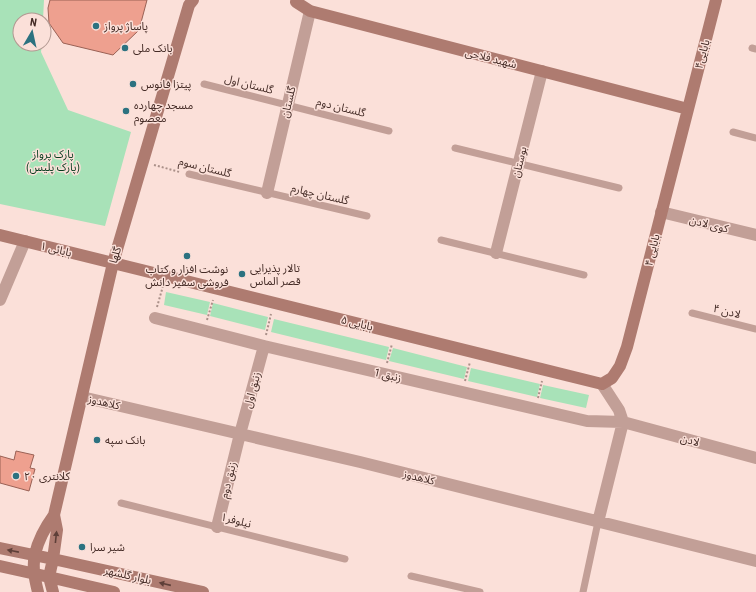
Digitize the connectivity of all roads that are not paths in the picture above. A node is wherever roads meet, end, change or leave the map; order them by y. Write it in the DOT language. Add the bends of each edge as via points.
graph roads {
  1 [pos="193,0"];
  2 [pos="716,0"];
  3 [pos="293,1"];
  4 [pos="310,11"];
  5 [pos="542,71"];
  6 [pos="204,84"];
  7 [pos="288,105"];
  8 [pos="688,109"];
  9 [pos="389,130"];
  10 [pos="733,132"];
  11 [pos="756,138"];
  12 [pos="455,148"];
  13 [pos="518,164"];
  14 [pos="189,174"];
  15 [pos="619,188"];
  16 [pos="267,193"];
  17 [pos="661,212"];
  18 [pos="367,216"];
  19 [pos="0,235"];
  20 [pos="756,235"];
  21 [pos="441,240"];
  22 [pos="25,241"];
  23 [pos="496,253"];
  24 [pos="113,263"];
  25 [pos="584,275"];
  26 [pos="0,300"];
  27 [pos="692,314"];
  28 [pos="154,318"];
  29 [pos="756,330"];
  30 [pos="264,346"];
  31 [pos="602,384"];
  32 [pos="82,397"];
  33 [pos="623,422"];
  34 [pos="240,434"];
  35 [pos="756,458"];
  36 [pos="121,504"];
  37 [pos="54,515"];
  38 [pos="598,522"];
  39 [pos="217,527"];
  40 [pos="0,548"];
  41 [pos="34,555"];
  42 [pos="53,559"];
  43 [pos="345,559"];
  44 [pos="756,561"];
  45 [pos="0,566"];
  46 [pos="34,574"];
  47 [pos="49,576"];
  48 [pos="411,576"];
  49 [pos="38,592"];
  50 [pos="53,592"];
  51 [pos="114,592"];
  52 [pos="203,592"];
  53 [pos="480,592"];
  54 [pos="583,592"];
  1 -- 24 [label="main road, گلها" via="189,5"];
  2 -- 8 [label="main road, بابایی۴"];
  3 -- 4 [label="main road, شهید فلاحی"];
  4 -- 5 [label="main road, شهید فلاحی"];
  4 -- 7 [label="street, گلستان"];
  5 -- 8 [label="main road, شهید فلاحی"];
  5 -- 13 [label="street, بوستان"];
  6 -- 7 [label="lane, گلستان اول"];
  7 -- 9 [label="lane, گلستان دوم"];
  7 -- 16 [label="street, گلستان"];
  8 -- 17 [label="main road, بابایی ۴"];
  10 -- 11 [label="lane"];
  12 -- 13 [label="lane"];
  13 -- 15 [label="lane"];
  13 -- 23 [label="street, بوستان"];
  14 -- 16 [label="lane, گلستان سوم"];
  16 -- 18 [label="lane, گلستان چهارم"];
  17 -- 20 [label="street, کوی لادن"];
  17 -- 31 [label="main road, بابایی ۴" via="628,347 612,378"];
  19 -- 22 [label="main road, بابائی ۱"];
  21 -- 23 [label="lane"];
  22 -- 24 [label="main road, بابائی ۱"];
  22 -- 26 [label="street"];
  23 -- 25 [label="lane"];
  24 -- 31 [label="main road, ۵ بابایی"];
  24 -- 32 [label="main road, گلها"];
  27 -- 29 [label="lane, لادن ۴"];
  28 -- 30 [label="street, زنبق 1"];
  30 -- 33 [label="street, زنبق 1" via="587,421"];
  30 -- 34 [label="street, زنبق اول"];
  31 -- 33 [label="street" via="619,410"];
  32 -- 34 [label="street, کلاهدوز"];
  32 -- 37 [label="main road, گلها"];
  33 -- 35 [label="street, لادن"];
  33 -- 38 [label="street"];
  34 -- 38 [label="street, کلاهدوز"];
  34 -- 39 [label="street, زنبق دوم"];
  36 -- 39 [label="lane, نیلوفر۱"];
  37 -- 41 [label="main road" via="45,527"];
  42 -- 37 [label="main road, one-way" via="57,530"];
  38 -- 44 [label="street, کلاهدوز"];
  38 -- 54 [label="lane"];
  39 -- 43 [label="lane, نیلوفر۱"];
  41 -- 40 [label="main road, بلوار گلشهر, one-way"];
  41 -- 42 [label="main road, بلوار گلشهر"];
  41 -- 46 [label="main road"];
  42 -- 47 [label="main road"];
  52 -- 42 [label="main road, بلوار گلشهر, one-way"];
  45 -- 46 [label="main road, بلوار گلشهر"];
  46 -- 47 [label="main road, بلوار گلشهر"];
  46 -- 49 [label="main road"];
  47 -- 50 [label="main road"];
  47 -- 51 [label="main road, بلوار گلشهر"];
  48 -- 53 [label="lane"];
}
